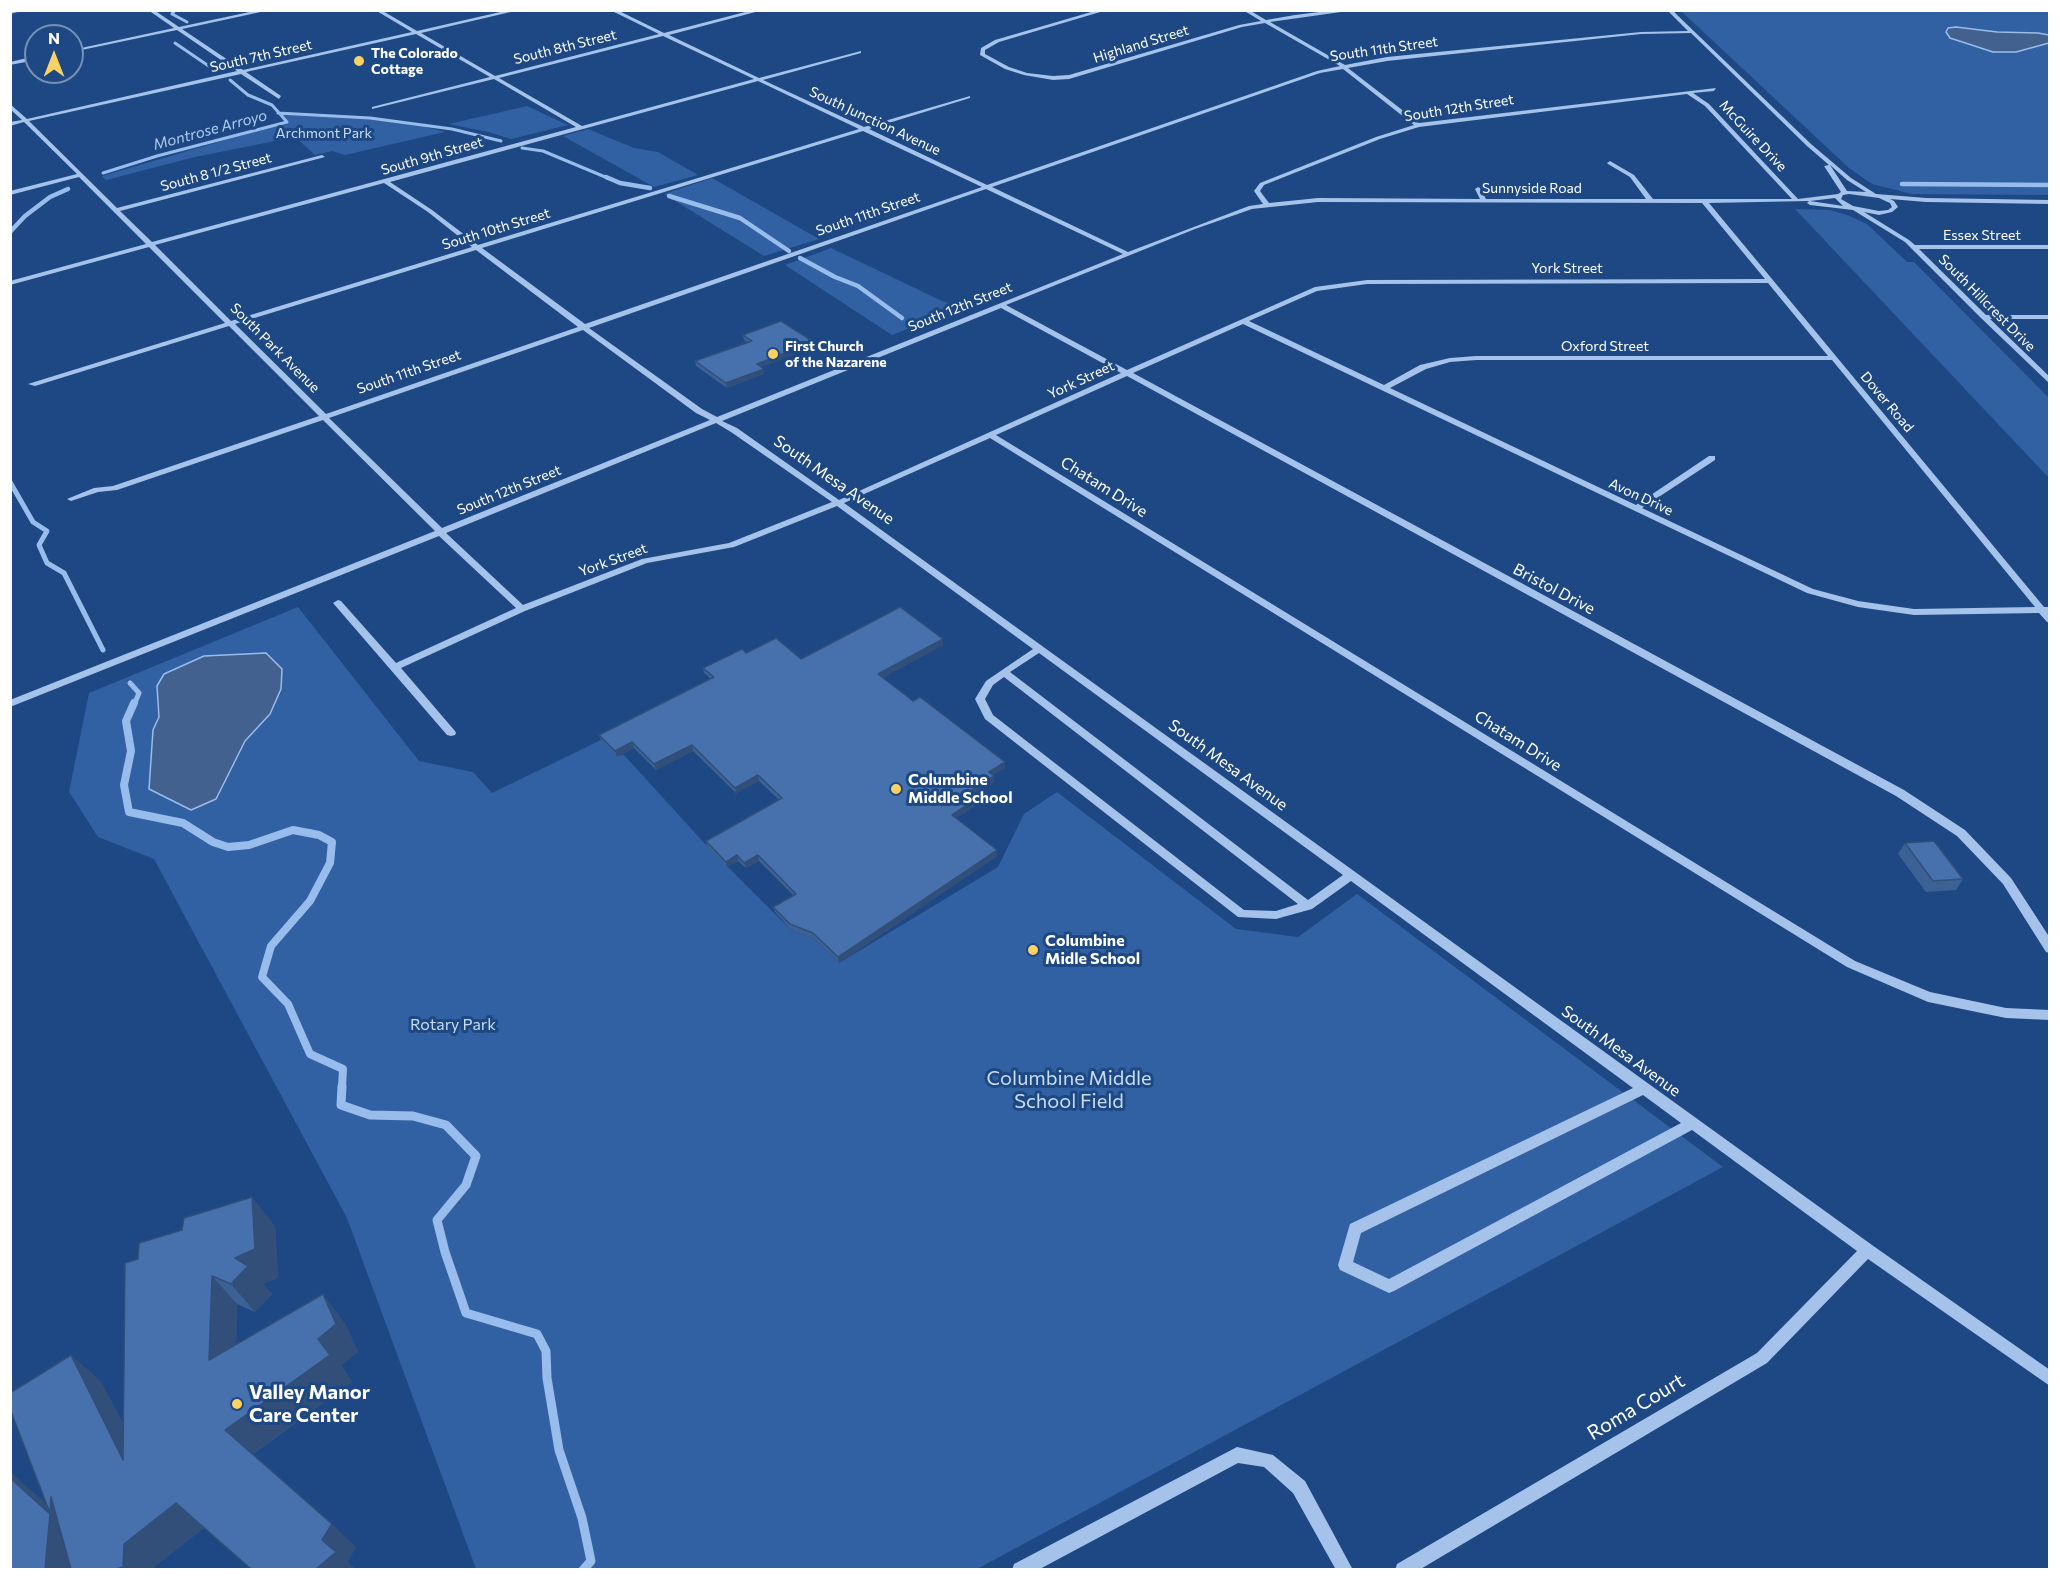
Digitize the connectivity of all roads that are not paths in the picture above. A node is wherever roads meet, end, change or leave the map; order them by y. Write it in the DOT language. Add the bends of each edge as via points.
graph roads {
  1 [pos="24,10"];
  2 [pos="150,10"];
  3 [pos="268,10"];
  4 [pos="377,10"];
  5 [pos="518,10"];
  6 [pos="612,10"];
  7 [pos="761,10"];
  8 [pos="868,10"];
  9 [pos="915,10"];
  10 [pos="1105,10"];
  11 [pos="1245,10"];
  12 [pos="1353,10"];
  13 [pos="1669,10"];
  14 [pos="10,13"];
  15 [pos="1263,21"];
  16 [pos="178,29"];
  17 [pos="1691,32"];
  18 [pos="417,33"];
  19 [pos="663,35"];
  20 [pos="84,49"];
  21 [pos="859,52"];
  22 [pos="1343,67"];
  23 [pos="243,72"];
  24 [pos="494,77"];
  25 [pos="756,78"];
  26 [pos="1714,89"];
  27 [pos="1688,92"];
  28 [pos="279,97"];
  29 [pos="968,97"];
  30 [pos="10,105"];
  31 [pos="374,108"];
  32 [pos="26,120"];
  33 [pos="10,124"];
  34 [pos="1418,125"];
  35 [pos="580,127"];
  36 [pos="862,129"];
  37 [pos="1809,145"];
  38 [pos="322,157"];
  39 [pos="1610,163"];
  40 [pos="81,175"];
  41 [pos="385,182"];
  42 [pos="986,187"];
  43 [pos="1478,189"];
  44 [pos="10,193"];
  45 [pos="1842,194"];
  46 [pos="1874,194"];
  47 [pos="1882,196"];
  48 [pos="1484,200"];
  49 [pos="1651,201"];
  50 [pos="1704,201"];
  51 [pos="1797,201"];
  52 [pos="1985,202"];
  53 [pos="2049,202"];
  54 [pos="1266,204"];
  55 [pos="1898,208"];
  56 [pos="117,210"];
  57 [pos="1855,210"];
  58 [pos="1907,241"];
  59 [pos="151,244"];
  60 [pos="478,247"];
  61 [pos="1914,248"];
  62 [pos="2049,248"];
  63 [pos="1128,254"];
  64 [pos="1771,281"];
  65 [pos="10,283"];
  66 [pos="1001,305"];
  67 [pos="1983,317"];
  68 [pos="2049,317"];
  69 [pos="1243,321"];
  70 [pos="231,323"];
  71 [pos="584,327"];
  72 [pos="1832,358"];
  73 [pos="1126,374"];
  74 [pos="2049,382"];
  75 [pos="32,384"];
  76 [pos="1385,388"];
  77 [pos="324,416"];
  78 [pos="716,420"];
  79 [pos="992,436"];
  80 [pos="1712,458"];
  81 [pos="71,499"];
  82 [pos="838,503"];
  83 [pos="1635,509"];
  84 [pos="441,532"];
  85 [pos="338,603"];
  86 [pos="522,609"];
  87 [pos="2045,610"];
  88 [pos="2049,620"];
  89 [pos="1040,649"];
  90 [pos="395,667"];
  91 [pos="1004,672"];
  92 [pos="10,704"];
  93 [pos="451,733"];
  94 [pos="1351,875"];
  95 [pos="1308,906"];
  96 [pos="2049,949"];
  97 [pos="2049,1016"];
  98 [pos="1645,1088"];
  99 [pos="1692,1123"];
  100 [pos="1867,1250"];
  101 [pos="2049,1379"];
  102 [pos="1020,1569"];
  103 [pos="1345,1569"];
  104 [pos="1403,1569"];
  1 -- 14 [label="street"];
  2 -- 16 [label="street"];
  3 -- 16 [label="street"];
  4 -- 18 [label="street"];
  5 -- 18 [label="street, South 7th Street"];
  6 -- 19 [label="street, South Junction Avenue"];
  7 -- 19 [label="street, South 8th Street"];
  8 -- 9 [label="street"];
  10 -- 15 [label="street, Highland Street" via="997,41 983,49 982,55 1007,68 1040,77 1070,77"];
  11 -- 15 [label="street"];
  12 -- 15 [label="street, Highland Street"];
  13 -- 17 [label="street"];
  15 -- 22 [label="street"];
  16 -- 20 [label="street"];
  16 -- 23 [label="street"];
  17 -- 22 [label="street, South 11th Street" via="1641,33"];
  17 -- 37 [label="street"];
  18 -- 23 [label="street, South 7th Street"];
  18 -- 24 [label="street"];
  19 -- 24 [label="street, South 8th Street"];
  19 -- 25 [label="street, South Junction Avenue"];
  21 -- 25 [label="street, South 9th Street"];
  22 -- 34 [label="street"];
  22 -- 42 [label="street, South 11th Street"];
  23 -- 28 [label="street"];
  23 -- 32 [label="street, South 7th Street"];
  24 -- 31 [label="street, South 8th Street"];
  24 -- 35 [label="street"];
  25 -- 35 [label="street, South 9th Street"];
  25 -- 36 [label="street, South Junction Avenue"];
  26 -- 27 [label="street, South 12th Street"];
  27 -- 34 [label="street, South 12th Street"];
  27 -- 51 [label="street, McGuire Drive" via="1707,105"];
  29 -- 36 [label="street, South 10th Street"];
  30 -- 32 [label="street, South Park Avenue"];
  32 -- 33 [label="street, South 7th Street"];
  32 -- 40 [label="street, South Park Avenue"];
  34 -- 54 [label="street, South 12th Street" via="1262,184 1257,191"];
  35 -- 41 [label="street, South 9th Street"];
  36 -- 42 [label="street, South Junction Avenue"];
  36 -- 60 [label="street, South 10th Street"];
  37 -- 45 [label="street" via="1839,182"];
  37 -- 46 [label="street"];
  38 -- 56 [label="street, South 8 1/2 Street"];
  39 -- 49 [label="street" via="1632,176"];
  40 -- 44 [label="street"];
  40 -- 56 [label="street, South Park Avenue"];
  41 -- 59 [label="street, South 9th Street"];
  41 -- 60 [label="street, South Mesa Avenue"];
  42 -- 63 [label="street, South Junction Avenue"];
  42 -- 71 [label="street, South 11th Street"];
  43 -- 48 [label="street"];
  45 -- 46 [label="street, Sunnyside Road"];
  45 -- 51 [label="street, Sunnyside Road"];
  45 -- 57 [label="street" via="1841,203"];
  46 -- 47 [label="street"];
  47 -- 52 [label="street"];
  47 -- 55 [label="street"];
  48 -- 49 [label="street, Sunnyside Road"];
  48 -- 54 [label="street, Sunnyside Road" via="1318,200"];
  49 -- 50 [label="street, Sunnyside Road"];
  50 -- 51 [label="street, Sunnyside Road"];
  50 -- 64 [label="street, Dover Road"];
  51 -- 57 [label="street, Sunnyside Road"];
  52 -- 53 [label="street"];
  52 -- 55 [label="street"];
  54 -- 63 [label="street, South 12th Street" via="1233,212"];
  55 -- 57 [label="street, Sunnyside Road" via="1875,213"];
  55 -- 58 [label="street" via="1893,221"];
  56 -- 59 [label="street, South Park Avenue"];
  57 -- 58 [label="street"];
  58 -- 61 [label="street, South Hillcrest Drive"];
  59 -- 65 [label="street, South 9th Street"];
  59 -- 70 [label="street, South Park Avenue"];
  60 -- 70 [label="street, South 10th Street"];
  60 -- 71 [label="street, South Mesa Avenue"];
  61 -- 62 [label="street, Essex Street"];
  61 -- 67 [label="street, South Hillcrest Drive"];
  63 -- 66 [label="street, South 12th Street"];
  64 -- 69 [label="street, York Street" via="1357,282 1314,289"];
  64 -- 72 [label="street, Dover Road"];
  66 -- 73 [label="street, Bristol Drive"];
  66 -- 78 [label="street, South 12th Street"];
  67 -- 68 [label="street"];
  67 -- 74 [label="street, South Hillcrest Drive"];
  69 -- 73 [label="street, York Street"];
  69 -- 76 [label="street, Avon Drive"];
  70 -- 75 [label="street, South 10th Street"];
  70 -- 77 [label="street, South Park Avenue"];
  71 -- 77 [label="street, South 11th Street"];
  71 -- 78 [label="street, South Mesa Avenue"];
  72 -- 76 [label="street, Oxford Street" via="1476,358 1423,367"];
  72 -- 87 [label="street, Dover Road"];
  73 -- 79 [label="street, York Street"];
  73 -- 96 [label="street, Bristol Drive" via="1900,793 1961,833 2007,881"];
  76 -- 83 [label="street, Avon Drive"];
  77 -- 81 [label="street, South 11th Street"];
  77 -- 84 [label="street, South Park Avenue"];
  78 -- 82 [label="street, South Mesa Avenue"];
  78 -- 84 [label="street, South 12th Street"];
  79 -- 82 [label="street, York Street"];
  79 -- 97 [label="street, Chatam Drive" via="1851,964 1928,997 2006,1013"];
  80 -- 83 [label="street"];
  82 -- 86 [label="street, York Street" via="731,545 645,561"];
  82 -- 89 [label="street, South Mesa Avenue"];
  83 -- 87 [label="street, Avon Drive" via="1810,591 1858,604 1914,612"];
  84 -- 86 [label="street, South Park Avenue"];
  84 -- 92 [label="street, South 12th Street"];
  85 -- 90 [label="street"];
  86 -- 90 [label="street, York Street"];
  87 -- 88 [label="street, Dover Road"];
  89 -- 91 [label="street"];
  89 -- 94 [label="street, South Mesa Avenue"];
  90 -- 93 [label="street"];
  91 -- 95 [label="street"];
  91 -- 95 [label="street" via="989,683 980,699 989,717 1242,914 1276,915"];
  94 -- 95 [label="street"];
  94 -- 98 [label="street, South Mesa Avenue"];
  98 -- 99 [label="street, South Mesa Avenue"];
  98 -- 99 [label="street" via="1355,1229 1345,1264 1389,1286"];
  99 -- 100 [label="street, South Mesa Avenue"];
  100 -- 101 [label="street, South Mesa Avenue"];
  100 -- 104 [label="street, Roma Court" via="1761,1358"];
  102 -- 103 [label="street" via="1237,1455 1268,1460 1299,1487"];
}
